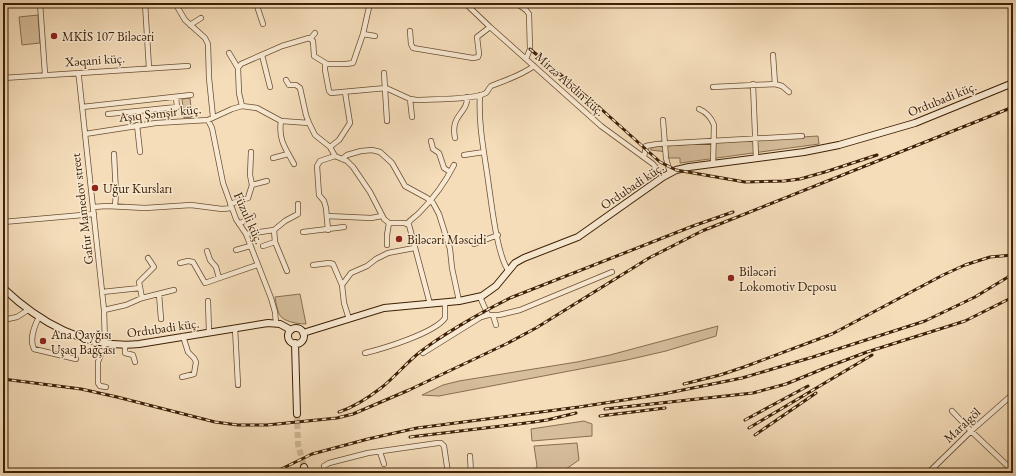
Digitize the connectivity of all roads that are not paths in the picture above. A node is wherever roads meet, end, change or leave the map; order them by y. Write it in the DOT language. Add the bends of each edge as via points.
graph roads {
  1 [pos="40,3"];
  2 [pos="145,3"];
  3 [pos="175,3"];
  4 [pos="256,3"];
  5 [pos="370,3"];
  6 [pos="465,3"];
  7 [pos="516,3"];
  8 [pos="202,18"];
  9 [pos="263,24"];
  10 [pos="190,25"];
  11 [pos="490,27"];
  12 [pos="410,30"];
  13 [pos="315,32"];
  14 [pos="363,34"];
  15 [pos="375,36"];
  16 [pos="311,38"];
  17 [pos="229,53"];
  18 [pos="262,54"];
  19 [pos="773,55"];
  20 [pos="526,59"];
  21 [pos="325,64"];
  22 [pos="188,66"];
  23 [pos="534,66"];
  24 [pos="149,68"];
  25 [pos="238,68"];
  26 [pos="78,73"];
  27 [pos="46,74"];
  28 [pos="384,74"];
  29 [pos="3,78"];
  30 [pos="286,80"];
  31 [pos="1013,83"];
  32 [pos="753,84"];
  33 [pos="775,84"];
  34 [pos="270,86"];
  35 [pos="713,86"];
  36 [pos="386,88"];
  37 [pos="344,92"];
  38 [pos="789,92"];
  39 [pos="191,95"];
  40 [pos="480,95"];
  41 [pos="176,97"];
  42 [pos="467,97"];
  43 [pos="410,99"];
  44 [pos="242,106"];
  45 [pos="82,107"];
  46 [pos="699,109"];
  47 [pos="108,114"];
  48 [pos="412,117"];
  49 [pos="210,118"];
  50 [pos="663,120"];
  51 [pos="281,121"];
  52 [pos="387,121"];
  53 [pos="309,123"];
  54 [pos="137,125"];
  55 [pos="4,129"];
  56 [pos="85,134"];
  57 [pos="802,136"];
  58 [pos="455,138"];
  59 [pos="756,139"];
  60 [pos="431,141"];
  61 [pos="714,141"];
  62 [pos="3,142"];
  63 [pos="664,143"];
  64 [pos="330,147"];
  65 [pos="140,152"];
  66 [pos="251,152"];
  67 [pos="484,152"];
  68 [pos="114,154"];
  69 [pos="288,154"];
  70 [pos="464,155"];
  71 [pos="335,156"];
  72 [pos="644,157"];
  73 [pos="273,158"];
  74 [pos="342,158"];
  75 [pos="756,158"];
  76 [pos="294,164"];
  77 [pos="713,164"];
  78 [pos="454,165"];
  79 [pos="450,172"];
  80 [pos="670,173"];
  81 [pos="662,177"];
  82 [pos="267,181"];
  83 [pos="252,185"];
  84 [pos="430,200"];
  85 [pos="298,204"];
  86 [pos="115,206"];
  87 [pos="231,206"];
  88 [pos="93,207"];
  89 [pos="94,214"];
  90 [pos="253,216"];
  91 [pos="327,216"];
  92 [pos="382,216"];
  93 [pos="3,222"];
  94 [pos="389,223"];
  95 [pos="239,224"];
  96 [pos="407,224"];
  97 [pos="344,227"];
  98 [pos="274,230"];
  99 [pos="328,230"];
  100 [pos="303,232"];
  101 [pos="246,234"];
  102 [pos="498,235"];
  103 [pos="275,242"];
  104 [pos="474,244"];
  105 [pos="250,246"];
  106 [pos="263,246"];
  107 [pos="388,246"];
  108 [pos="414,248"];
  109 [pos="236,250"];
  110 [pos="207,251"];
  111 [pos="148,258"];
  112 [pos="180,263"];
  113 [pos="258,265"];
  114 [pos="313,265"];
  115 [pos="508,270"];
  116 [pos="287,271"];
  117 [pos="612,272"];
  118 [pos="220,278"];
  119 [pos="342,284"];
  120 [pos="3,288"];
  121 [pos="140,288"];
  122 [pos="174,290"];
  123 [pos="102,292"];
  124 [pos="159,294"];
  125 [pos="480,297"];
  126 [pos="142,298"];
  127 [pos="208,301"];
  128 [pos="459,302"];
  129 [pos="445,303"];
  130 [pos="430,304"];
  131 [pos="28,310"];
  132 [pos="104,310"];
  133 [pos="490,315"];
  134 [pos="38,317"];
  135 [pos="162,319"];
  136 [pos="349,319"];
  137 [pos="3,320"];
  138 [pos="276,323"];
  139 [pos="496,325"];
  140 [pos="235,328"];
  141 [pos="291,330"];
  142 [pos="209,332"];
  143 [pos="303,333"];
  144 [pos="183,336"];
  145 [pos="105,343"];
  146 [pos="295,343"];
  147 [pos="125,345"];
  148 [pos="365,353"];
  149 [pos="422,353"];
  150 [pos="76,360"];
  151 [pos="136,362"];
  152 [pos="182,377"];
  153 [pos="238,385"];
  154 [pos="106,387"];
  155 [pos="1013,394"];
  156 [pos="952,411"];
  157 [pos="297,414"];
  158 [pos="971,431"];
  159 [pos="380,452"];
  160 [pos="470,456"];
  161 [pos="384,464"];
  162 [pos="1012,472"];
  163 [pos="324,473"];
  164 [pos="448,473"];
  165 [pos="471,473"];
  166 [pos="928,473"];
  1 -- 27 [label="street"];
  2 -- 24 [label="street"];
  3 -- 10 [label="street, Füzuli küç."];
  4 -- 9 [label="street"];
  5 -- 14 [label="street"];
  6 -- 11 [label="street, Mirzə Abdin küç."];
  7 -- 20 [label="street" via="529,14 530,49"];
  8 -- 10 [label="street"];
  10 -- 49 [label="street, Füzuli küç." via="208,44"];
  11 -- 12 [label="street" via="477,37 479,54 474,58 413,48"];
  11 -- 20 [label="street, Mirzə Abdin küç."];
  13 -- 16 [label="street"];
  14 -- 15 [label="street"];
  14 -- 21 [label="street" via="353,63"];
  16 -- 18 [label="street" via="297,40"];
  16 -- 21 [label="street" via="314,56"];
  17 -- 25 [label="street"];
  18 -- 25 [label="street"];
  18 -- 34 [label="street"];
  19 -- 33 [label="street"];
  20 -- 23 [label="street, Mirzə Abdin küç."];
  21 -- 37 [label="street" via="329,91"];
  22 -- 24 [label="street, Xəqani küç."];
  23 -- 40 [label="street" via="513,78 491,86 487,92"];
  23 -- 72 [label="street, Mirzə Abdin küç." via="600,126"];
  24 -- 26 [label="street, Xəqani küç."];
  25 -- 44 [label="street"];
  26 -- 27 [label="street, Xəqani küç."];
  26 -- 45 [label="street, Gafur Mamedov street"];
  27 -- 29 [label="street, Xəqani küç."];
  28 -- 36 [label="street"];
  30 -- 53 [label="street" via="289,86 296,85 300,88"];
  31 -- 75 [label="main road, Ordubadi küç." via="890,131 826,148"];
  32 -- 33 [label="street"];
  32 -- 35 [label="street"];
  32 -- 59 [label="street"];
  33 -- 38 [label="street"];
  36 -- 37 [label="street"];
  36 -- 43 [label="street"];
  36 -- 52 [label="street"];
  37 -- 64 [label="street" via="350,124 339,140"];
  39 -- 41 [label="street"];
  40 -- 42 [label="street"];
  40 -- 67 [label="street"];
  41 -- 45 [label="street"];
  41 -- 47 [label="street" via="177,107"];
  42 -- 43 [label="street"];
  42 -- 58 [label="street" via="467,105 457,117 454,127"];
  43 -- 48 [label="street"];
  44 -- 49 [label="street, Aşıq Şəmşir küç."];
  44 -- 51 [label="street" via="256,108"];
  45 -- 56 [label="street, Gafur Mamedov street"];
  46 -- 61 [label="street" via="707,113 712,121"];
  49 -- 54 [label="street, Aşıq Şəmşir küç."];
  49 -- 87 [label="street, Füzuli küç." via="221,178"];
  50 -- 63 [label="street"];
  51 -- 53 [label="street"];
  51 -- 69 [label="street" via="283,143"];
  53 -- 64 [label="street" via="315,135"];
  54 -- 56 [label="street, Aşıq Şəmşir küç."];
  54 -- 65 [label="street"];
  55 -- 62 [label="street"];
  56 -- 88 [label="street, Gafur Mamedov street"];
  57 -- 59 [label="street"];
  59 -- 61 [label="street"];
  59 -- 75 [label="street"];
  60 -- 79 [label="street" via="433,149 439,153 444,168"];
  61 -- 63 [label="street"];
  61 -- 77 [label="street"];
  63 -- 72 [label="street" via="646,146"];
  63 -- 80 [label="street"];
  64 -- 71 [label="street"];
  66 -- 83 [label="street"];
  67 -- 70 [label="street"];
  67 -- 102 [label="street"];
  68 -- 86 [label="street"];
  69 -- 73 [label="street"];
  69 -- 76 [label="street"];
  71 -- 74 [label="street"];
  71 -- 91 [label="street" via="320,161 317,166 319,195 325,205"];
  72 -- 81 [label="street, Mirzə Abdin küç." via="653,164"];
  74 -- 84 [label="street" via="361,151 380,152 393,164 405,186"];
  74 -- 92 [label="street" via="353,167"];
  75 -- 77 [label="main road, Ordubadi küç."];
  77 -- 80 [label="main road, Ordubadi küç." via="683,168"];
  78 -- 79 [label="street"];
  79 -- 84 [label="street" via="442,187"];
  80 -- 81 [label="main road, Ordubadi küç."];
  81 -- 115 [label="main road, Ordubadi küç." via="578,237 524,258"];
  82 -- 83 [label="street"];
  83 -- 87 [label="street" via="247,199"];
  84 -- 96 [label="street"];
  84 -- 128 [label="street" via="439,214 450,249"];
  85 -- 98 [label="street" via="298,214"];
  86 -- 87 [label="street" via="145,208 191,205 222,209"];
  86 -- 88 [label="street"];
  87 -- 95 [label="street, Füzuli küç."];
  88 -- 89 [label="street, Gafur Mamedov street"];
  89 -- 93 [label="street"];
  89 -- 123 [label="street, Gafur Mamedov street"];
  90 -- 95 [label="street"];
  91 -- 92 [label="street"];
  91 -- 99 [label="street"];
  92 -- 94 [label="street"];
  94 -- 96 [label="street"];
  94 -- 107 [label="street"];
  95 -- 101 [label="street, Füzuli küç."];
  96 -- 108 [label="street"];
  97 -- 99 [label="street"];
  98 -- 101 [label="street"];
  98 -- 103 [label="street"];
  99 -- 100 [label="street"];
  101 -- 105 [label="street, Füzuli küç."];
  102 -- 104 [label="street"];
  102 -- 115 [label="street"];
  103 -- 106 [label="street"];
  103 -- 116 [label="street"];
  105 -- 109 [label="street"];
  105 -- 113 [label="street, Füzuli küç."];
  108 -- 119 [label="street" via="388,253 376,259 351,273"];
  108 -- 130 [label="street"];
  110 -- 118 [label="street"];
  111 -- 121 [label="street" via="154,267 140,280"];
  112 -- 118 [label="street" via="193,262 205,283"];
  113 -- 118 [label="street"];
  113 -- 138 [label="street, Füzuli küç." via="271,298"];
  114 -- 119 [label="street" via="333,264"];
  115 -- 125 [label="main road, Ordubadi küç." via="496,286"];
  117 -- 133 [label="street" via="525,308"];
  119 -- 136 [label="street"];
  120 -- 131 [label="main road, Ordubadi küç."];
  121 -- 123 [label="street"];
  121 -- 126 [label="street"];
  122 -- 124 [label="street"];
  123 -- 132 [label="street, Gafur Mamedov street"];
  124 -- 126 [label="street"];
  124 -- 135 [label="street"];
  125 -- 128 [label="main road, Ordubadi küç."];
  125 -- 133 [label="street"];
  126 -- 132 [label="street"];
  127 -- 142 [label="street"];
  128 -- 129 [label="main road, Ordubadi küç."];
  129 -- 130 [label="main road, Ordubadi küç."];
  129 -- 148 [label="street" via="445,318 435,327"];
  130 -- 136 [label="main road, Ordubadi küç." via="384,308"];
  131 -- 134 [label="main road, Ordubadi küç."];
  131 -- 137 [label="street" via="17,317"];
  132 -- 145 [label="street, Gafur Mamedov street"];
  133 -- 139 [label="street"];
  133 -- 149 [label="street" via="481,317"];
  134 -- 145 [label="main road, Ordubadi küç." via="69,332"];
  134 -- 150 [label="street" via="33,330 34,349"];
  136 -- 143 [label="main road, Ordubadi küç."];
  138 -- 140 [label="main road, Ordubadi küç."];
  138 -- 141 [label="main road"];
  140 -- 142 [label="main road, Ordubadi küç."];
  140 -- 153 [label="street"];
  141 -- 143 [label="main road" via="298,328"];
  141 -- 146 [label="main road" via="288,335 290,341"];
  142 -- 144 [label="main road, Ordubadi küç."];
  143 -- 146 [label="main road" via="302,340"];
  144 -- 147 [label="main road, Ordubadi küç."];
  144 -- 152 [label="street" via="188,352 196,362 194,374"];
  145 -- 147 [label="main road, Ordubadi küç."];
  145 -- 154 [label="street" via="98,362 98,383"];
  146 -- 157 [label="main road"];
  147 -- 151 [label="street" via="125,352 133,355"];
  155 -- 158 [label="street, Maralgöl"];
  156 -- 158 [label="street"];
  158 -- 162 [label="street"];
  158 -- 166 [label="street, Maralgöl"];
  159 -- 161 [label="street"];
  159 -- 163 [label="street" via="329,463 324,466"];
  159 -- 164 [label="street" via="441,443 444,446"];
  160 -- 165 [label="street"];
}
